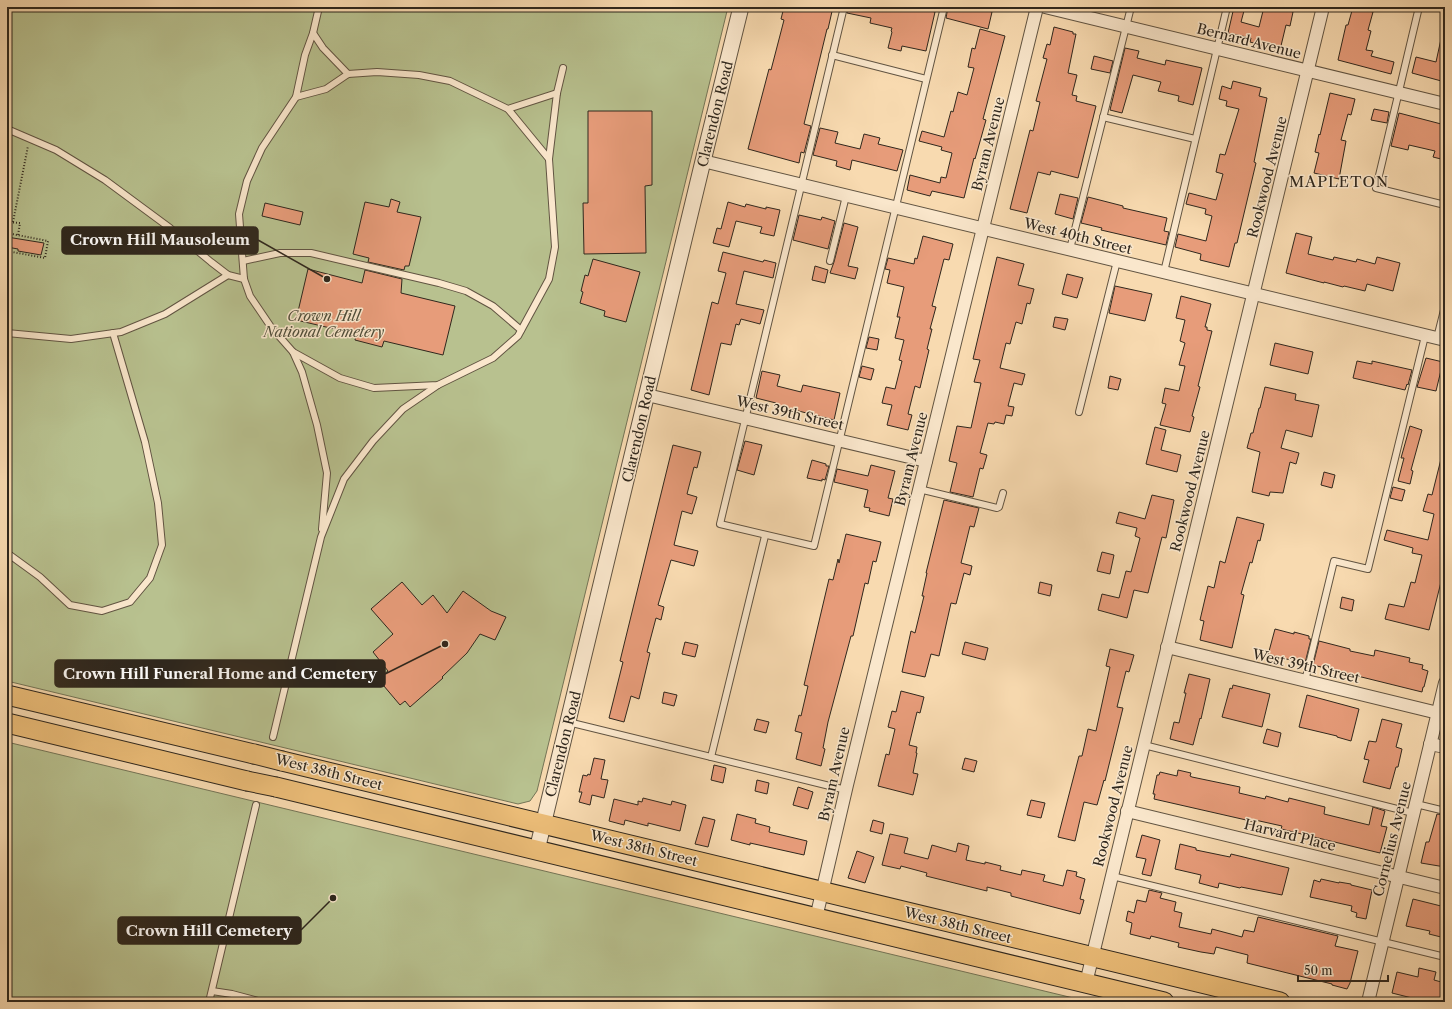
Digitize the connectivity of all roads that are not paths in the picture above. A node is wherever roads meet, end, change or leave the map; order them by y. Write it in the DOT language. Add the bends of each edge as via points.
graph roads {
  1 [pos="319,7"];
  2 [pos="741,7"];
  3 [pos="844,7"];
  4 [pos="944,7"];
  5 [pos="1036,7"];
  6 [pos="1045,7"];
  7 [pos="1130,7"];
  8 [pos="1227,7"];
  9 [pos="1323,7"];
  10 [pos="1419,7"];
  11 [pos="1126,26"];
  12 [pos="314,33"];
  13 [pos="1217,49"];
  14 [pos="832,55"];
  15 [pos="563,68"];
  16 [pos="1308,71"];
  17 [pos="348,74"];
  18 [pos="926,79"];
  19 [pos="1398,93"];
  20 [pos="557,94"];
  21 [pos="296,97"];
  22 [pos="1445,104"];
  23 [pos="508,109"];
  24 [pos="1103,117"];
  25 [pos="7,129"];
  26 [pos="1195,140"];
  27 [pos="549,158"];
  28 [pos="703,161"];
  29 [pos="801,184"];
  30 [pos="846,196"];
  31 [pos="1445,205"];
  32 [pos="895,207"];
  33 [pos="983,228"];
  34 [pos="1070,250"];
  35 [pos="243,261"];
  36 [pos="830,261"];
  37 [pos="1117,261"];
  38 [pos="1164,272"];
  39 [pos="228,275"];
  40 [pos="244,279"];
  41 [pos="1253,294"];
  42 [pos="1445,306"];
  43 [pos="521,330"];
  44 [pos="7,333"];
  45 [pos="112,333"];
  46 [pos="1436,338"];
  47 [pos="294,352"];
  48 [pos="438,385"];
  49 [pos="647,395"];
  50 [pos="1079,412"];
  51 [pos="745,418"];
  52 [pos="839,440"];
  53 [pos="926,461"];
  54 [pos="919,489"];
  55 [pos="1003,493"];
  56 [pos="765,536"];
  57 [pos="321,537"];
  58 [pos="7,553"];
  59 [pos="1167,647"];
  60 [pos="1305,681"];
  61 [pos="1445,683"];
  62 [pos="7,695"];
  63 [pos="1438,713"];
  64 [pos="568,722"];
  65 [pos="7,723"];
  66 [pos="273,737"];
  67 [pos="1430,744"];
  68 [pos="1144,745"];
  69 [pos="1445,747"];
  70 [pos="711,757"];
  71 [pos="846,790"];
  72 [pos="256,805"];
  73 [pos="1414,808"];
  74 [pos="1127,811"];
  75 [pos="1445,811"];
  76 [pos="544,824"];
  77 [pos="537,850"];
  78 [pos="1112,876"];
  79 [pos="1398,876"];
  80 [pos="1445,888"];
  81 [pos="822,891"];
  82 [pos="816,918"];
  83 [pos="1382,942"];
  84 [pos="1092,957"];
  85 [pos="1445,957"];
  86 [pos="1086,983"];
  87 [pos="212,991"];
  88 [pos="209,1002"];
  89 [pos="262,1002"];
  90 [pos="1164,1002"];
  91 [pos="1280,1002"];
  92 [pos="1368,1002"];
  1 -- 12 [label="lane"];
  2 -- 28 [label="street, Clarendon Road"];
  3 -- 14 [label="lane"];
  4 -- 18 [label="lane"];
  5 -- 33 [label="street, Byram Avenue"];
  6 -- 11 [label="street, Bernard Avenue"];
  7 -- 11 [label="lane"];
  8 -- 13 [label="lane"];
  9 -- 16 [label="street, Rookwood Avenue"];
  10 -- 19 [label="lane"];
  11 -- 13 [label="street, Bernard Avenue"];
  11 -- 24 [label="lane"];
  12 -- 17 [label="lane" via="323,48"];
  12 -- 21 [label="lane" via="305,55"];
  13 -- 16 [label="street, Bernard Avenue"];
  13 -- 26 [label="lane"];
  14 -- 18 [label="lane"];
  14 -- 29 [label="lane"];
  15 -- 20 [label="lane"];
  16 -- 19 [label="street, Bernard Avenue"];
  16 -- 41 [label="street, Rookwood Avenue"];
  17 -- 21 [label="lane" via="326,89"];
  17 -- 23 [label="lane" via="376,72 419,75 450,81"];
  18 -- 32 [label="lane"];
  19 -- 22 [label="street, Bernard Avenue"];
  19 -- 31 [label="lane" via="1376,188"];
  20 -- 23 [label="lane"];
  20 -- 27 [label="lane"];
  21 -- 35 [label="lane" via="262,148 248,181 239,214"];
  23 -- 27 [label="lane"];
  24 -- 26 [label="lane"];
  24 -- 34 [label="lane"];
  25 -- 39 [label="lane" via="56,150 104,180 170,228"];
  26 -- 38 [label="lane"];
  27 -- 43 [label="lane" via="555,247 549,279"];
  28 -- 29 [label="street, West 40th Street"];
  28 -- 49 [label="street, Clarendon Road"];
  29 -- 30 [label="street, West 40th Street"];
  29 -- 51 [label="lane"];
  30 -- 32 [label="street, West 40th Street"];
  30 -- 36 [label="lane"];
  32 -- 33 [label="street, West 40th Street"];
  32 -- 52 [label="lane"];
  33 -- 34 [label="street, West 40th Street"];
  33 -- 53 [label="street, Byram Avenue"];
  34 -- 37 [label="street, West 40th Street"];
  35 -- 40 [label="lane"];
  35 -- 43 [label="lane" via="280,253 311,253 439,283 466,291 493,306"];
  37 -- 38 [label="street, West 40th Street"];
  37 -- 50 [label="lane"];
  38 -- 41 [label="street, West 40th Street"];
  39 -- 40 [label="lane"];
  39 -- 45 [label="lane" via="165,314 122,332"];
  40 -- 47 [label="lane" via="250,296 271,327"];
  41 -- 46 [label="street, West 40th Street"];
  41 -- 59 [label="street, Rookwood Avenue"];
  42 -- 46 [label="lane"];
  43 -- 48 [label="lane" via="518,336 493,358"];
  44 -- 45 [label="lane" via="71,339"];
  45 -- 58 [label="lane" via="145,442 158,503 162,545 150,578 130,602 102,611 70,605 40,577"];
  46 -- 60 [label="lane" via="1368,569 1334,561"];
  47 -- 48 [label="lane" via="340,378 374,388"];
  47 -- 57 [label="lane" via="317,425 327,473"];
  48 -- 57 [label="lane" via="403,409 344,479"];
  49 -- 51 [label="street, West 39th Street"];
  49 -- 64 [label="street, Clarendon Road"];
  51 -- 52 [label="street, West 39th Street"];
  51 -- 56 [label="lane" via="720,524"];
  52 -- 53 [label="street, West 39th Street"];
  52 -- 56 [label="lane" via="814,546"];
  53 -- 54 [label="street, Byram Avenue"];
  54 -- 55 [label="lane" via="997,508"];
  54 -- 71 [label="street, Byram Avenue"];
  56 -- 70 [label="lane"];
  57 -- 66 [label="lane"];
  59 -- 60 [label="street, West 39th Street"];
  59 -- 68 [label="street, Rookwood Avenue"];
  60 -- 63 [label="street, West 39th Street"];
  61 -- 63 [label="street, Cornelius Avenue"];
  62 -- 76 [label="main road, West 38th Street, bridge"];
  63 -- 67 [label="street, Cornelius Avenue"];
  64 -- 70 [label="lane"];
  64 -- 76 [label="street, Clarendon Road"];
  65 -- 77 [label="main road, West 38th Street, bridge"];
  67 -- 69 [label="street"];
  67 -- 73 [label="street, Cornelius Avenue"];
  68 -- 73 [label="lane"];
  68 -- 74 [label="street, Rookwood Avenue"];
  70 -- 71 [label="lane"];
  71 -- 81 [label="street, Byram Avenue"];
  72 -- 87 [label="lane"];
  73 -- 75 [label="lane"];
  73 -- 79 [label="street, Cornelius Avenue"];
  74 -- 78 [label="street, Rookwood Avenue"];
  74 -- 79 [label="street, Harvard Place"];
  76 -- 77 [label="street, Clarendon Road"];
  76 -- 81 [label="main road, West 38th Street"];
  77 -- 82 [label="main road, West 38th Street"];
  78 -- 83 [label="lane"];
  78 -- 84 [label="street, Rookwood Avenue"];
  79 -- 80 [label="street, Harvard Place"];
  79 -- 83 [label="street, Cornelius Avenue"];
  81 -- 82 [label="street, Byram Avenue"];
  81 -- 84 [label="main road, West 38th Street"];
  82 -- 86 [label="main road, West 38th Street"];
  83 -- 85 [label="lane"];
  83 -- 92 [label="street, Cornelius Avenue"];
  84 -- 86 [label="street, Rookwood Avenue"];
  84 -- 91 [label="main road, West 38th Street"];
  86 -- 90 [label="main road, West 38th Street"];
  87 -- 88 [label="lane"];
  87 -- 89 [label="lane"];
}
